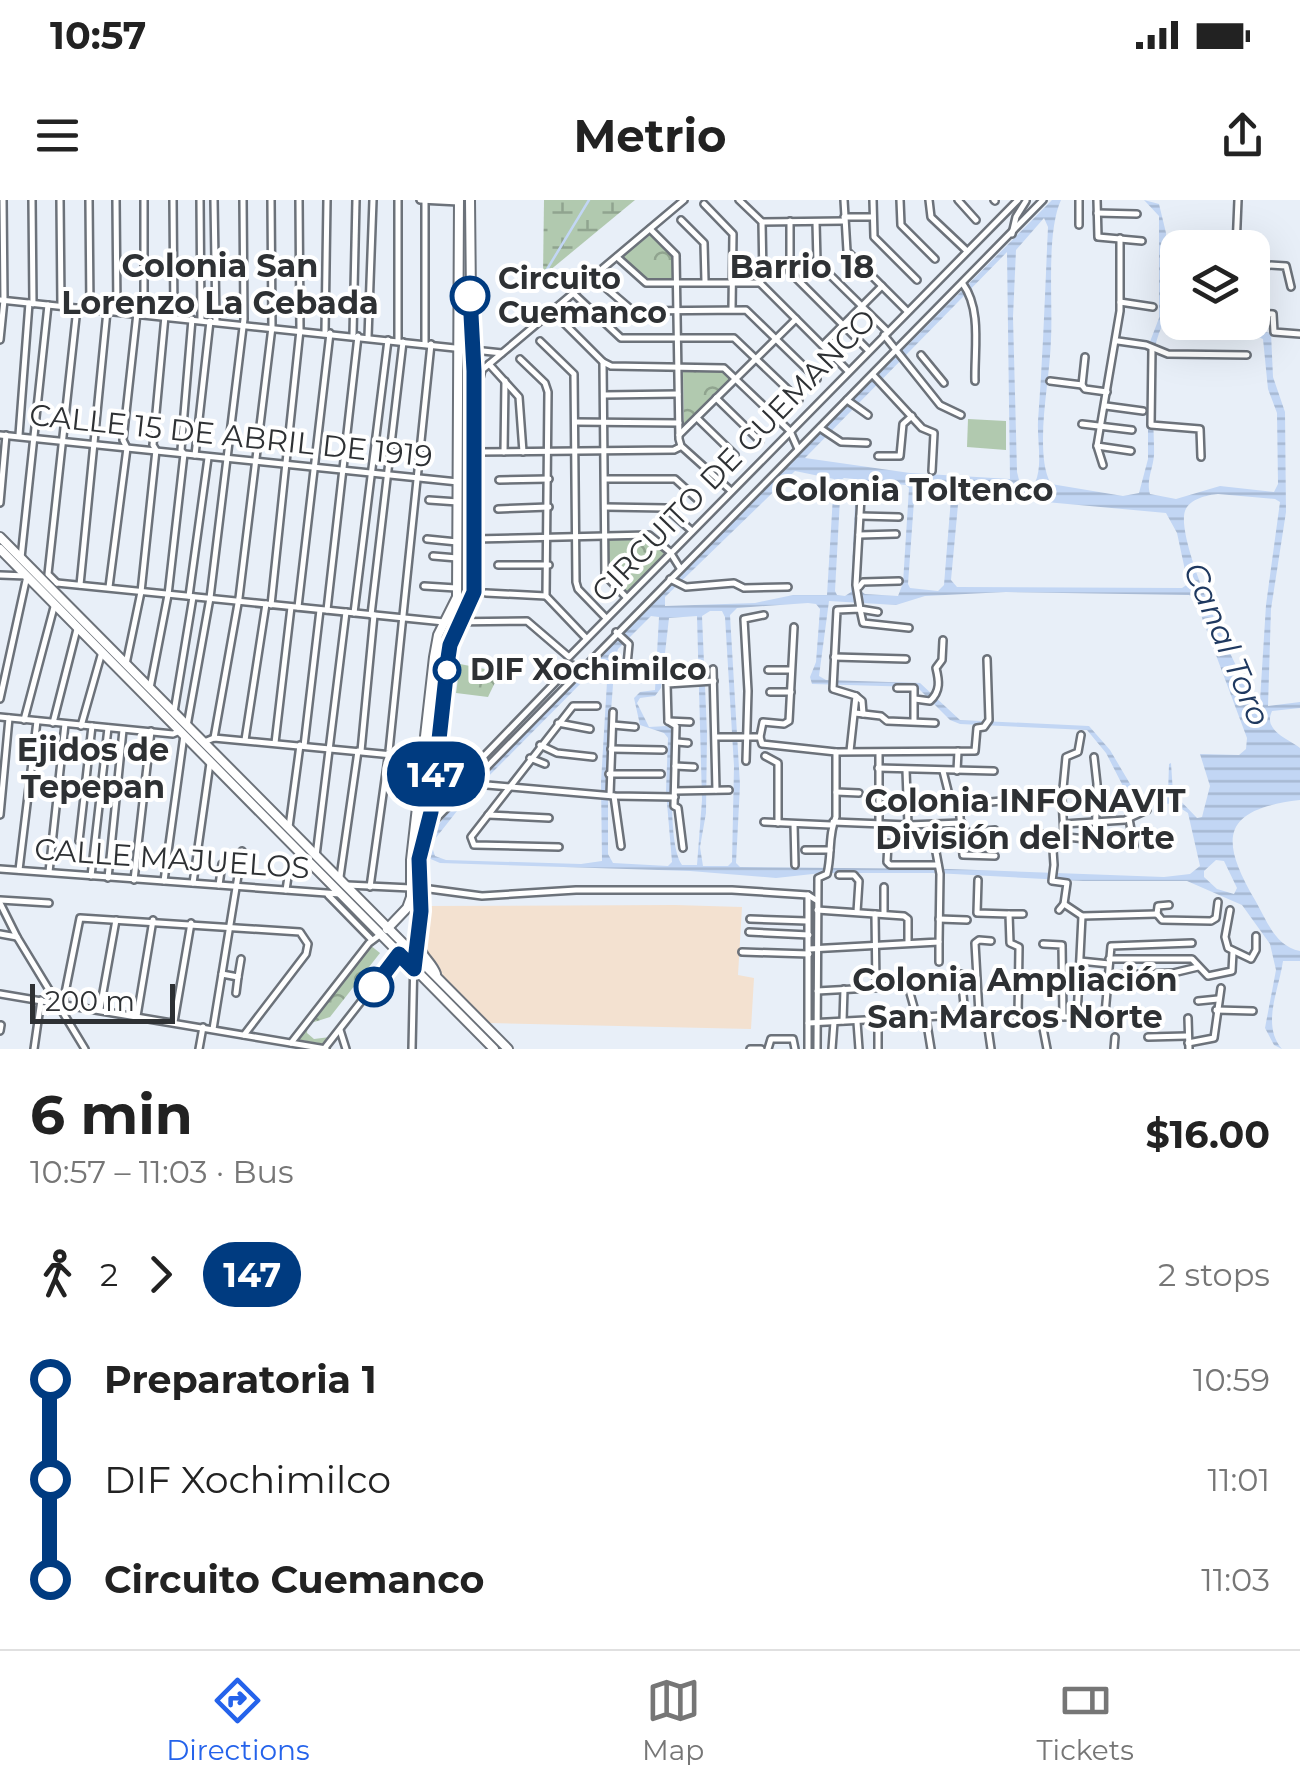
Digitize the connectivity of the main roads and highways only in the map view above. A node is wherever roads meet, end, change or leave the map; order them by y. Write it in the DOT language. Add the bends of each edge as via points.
graph roads {
  1 [pos="470,200"];
  2 [pos="460,201"];
  3 [pos="0,537"];
  4 [pos="0,549"];
  5 [pos="184,731"];
  6 [pos="342,886"];
  7 [pos="417,888"];
  8 [pos="380,934"];
  9 [pos="418,934"];
  10 [pos="414,956"];
  11 [pos="436,978"];
  12 [pos="478,1026"];
  13 [pos="494,1049"];
  14 [pos="508,1049"];
  1 -- 7 [label="main road" via="474,592 450,645"];
  2 -- 7 [label="main road" via="457,588 434,656 411,860"];
  3 -- 5 [label="main road" via="54,586"];
  4 -- 5 [label="main road"];
  5 -- 6 [label="main road"];
  5 -- 6 [label="main road" via="203,742"];
  6 -- 8 [label="main road"];
  7 -- 8 [label="main road"];
  7 -- 9 [label="main road"];
  8 -- 10 [label="main road"];
  8 -- 12 [label="main road"];
  9 -- 10 [label="main road"];
  9 -- 11 [label="main road"];
  10 -- 11 [label="main road"];
  11 -- 12 [label="main road"];
  12 -- 13 [label="main road"];
  12 -- 14 [label="main road"];
}
